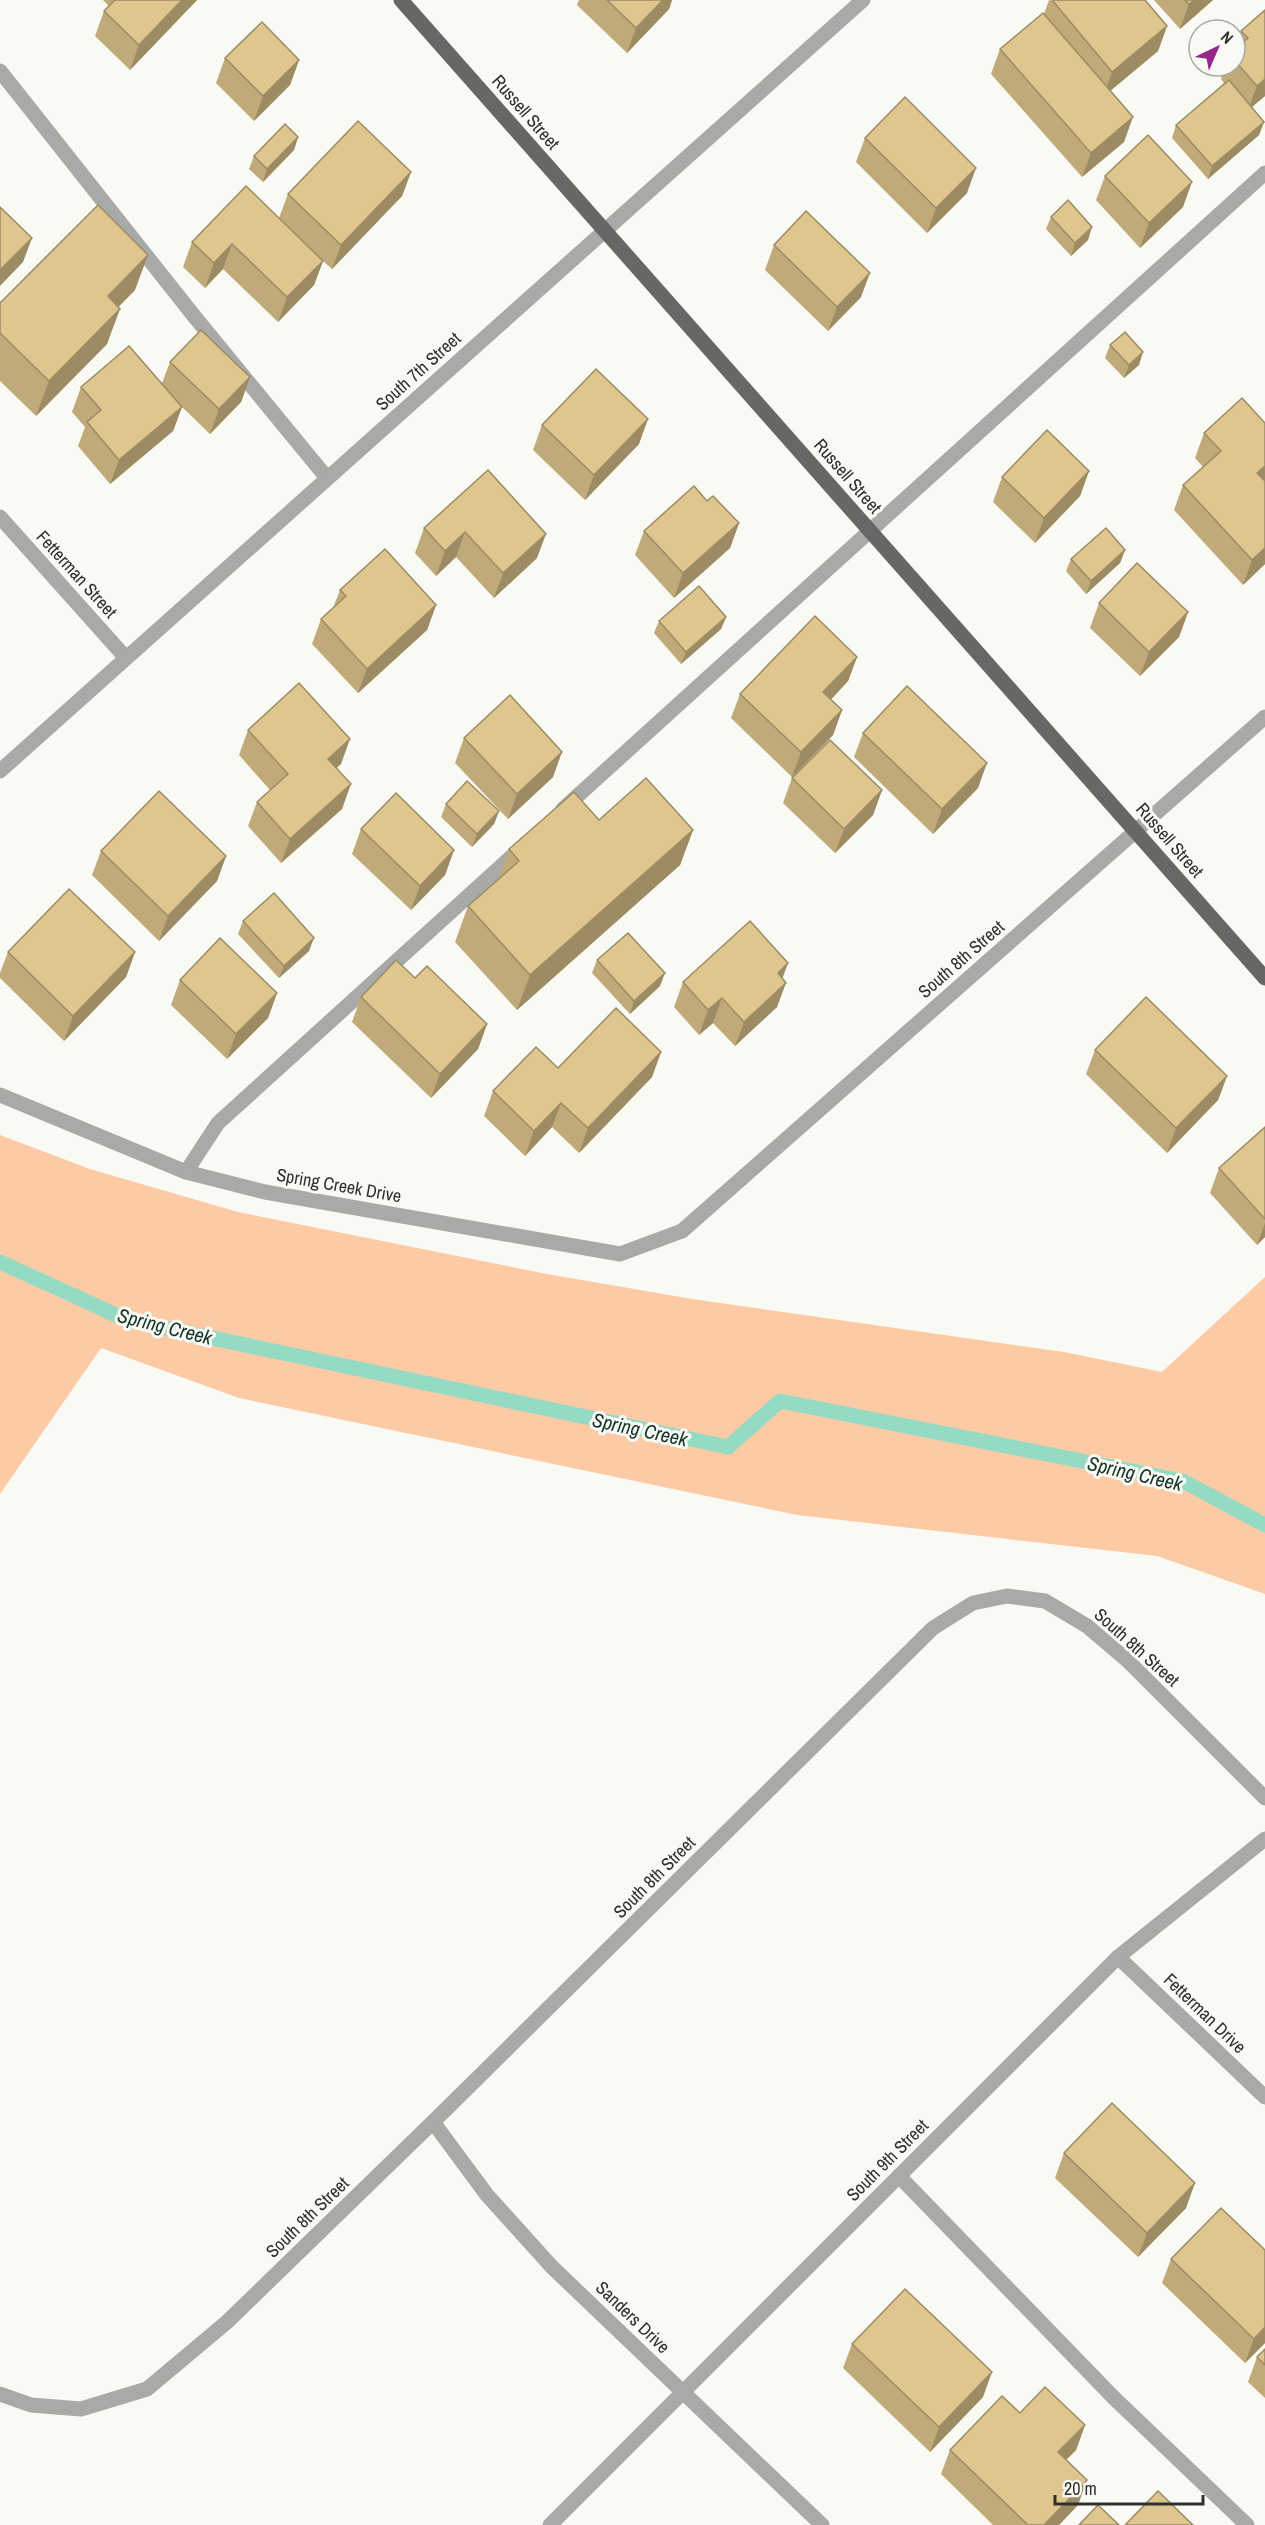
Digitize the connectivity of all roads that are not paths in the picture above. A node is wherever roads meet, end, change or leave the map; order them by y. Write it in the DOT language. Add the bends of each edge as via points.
graph roads {
  1 [pos="401,0"];
  2 [pos="863,0"];
  3 [pos="0,71"];
  4 [pos="1265,173"];
  5 [pos="605,230"];
  6 [pos="327,478"];
  7 [pos="0,517"];
  8 [pos="870,531"];
  9 [pos="126,658"];
  10 [pos="1265,717"];
  11 [pos="0,771"];
  12 [pos="554,818"];
  13 [pos="1136,831"];
  14 [pos="528,842"];
  15 [pos="1265,978"];
  16 [pos="0,1095"];
  17 [pos="186,1172"];
  18 [pos="682,1231"];
  19 [pos="1265,1798"];
  20 [pos="1265,1839"];
  21 [pos="1118,1957"];
  22 [pos="1265,2097"];
  23 [pos="433,2122"];
  24 [pos="899,2176"];
  25 [pos="683,2392"];
  26 [pos="0,2394"];
  27 [pos="550,2525"];
  28 [pos="822,2525"];
  29 [pos="1247,2525"];
  1 -- 5 [label="main road, Russell Street"];
  2 -- 5 [label="street, South 7th Street"];
  3 -- 6 [label="street"];
  4 -- 8 [label="street"];
  5 -- 6 [label="street, South 7th Street"];
  5 -- 8 [label="main road, Russell Street"];
  6 -- 9 [label="street, South 7th Street"];
  7 -- 9 [label="street, Fetterman Street"];
  8 -- 12 [label="street"];
  8 -- 13 [label="main road, Russell Street"];
  9 -- 11 [label="street, South 7th Street"];
  10 -- 13 [label="street, South 8th Street"];
  13 -- 15 [label="main road, Russell Street"];
  13 -- 18 [label="street, South 8th Street"];
  14 -- 17 [label="street" via="218,1123"];
  16 -- 17 [label="street, Spring Creek Drive"];
  17 -- 18 [label="street, Spring Creek Drive" via="265,1192 620,1254"];
  19 -- 23 [label="street, South 8th Street" via="1127,1660 1087,1626 1045,1601 1007,1596 973,1603 933,1628"];
  20 -- 21 [label="street, South 9th Street"];
  21 -- 22 [label="street, Fetterman Drive"];
  21 -- 24 [label="street, South 9th Street"];
  23 -- 25 [label="street, Sanders Drive" via="487,2195 552,2266"];
  23 -- 26 [label="street, South 8th Street" via="226,2322 147,2389 81,2409 31,2405"];
  24 -- 25 [label="street, South 9th Street"];
  24 -- 29 [label="street" via="1113,2397"];
  25 -- 27 [label="street, South 9th Street"];
  25 -- 28 [label="street, Sanders Drive"];
}
